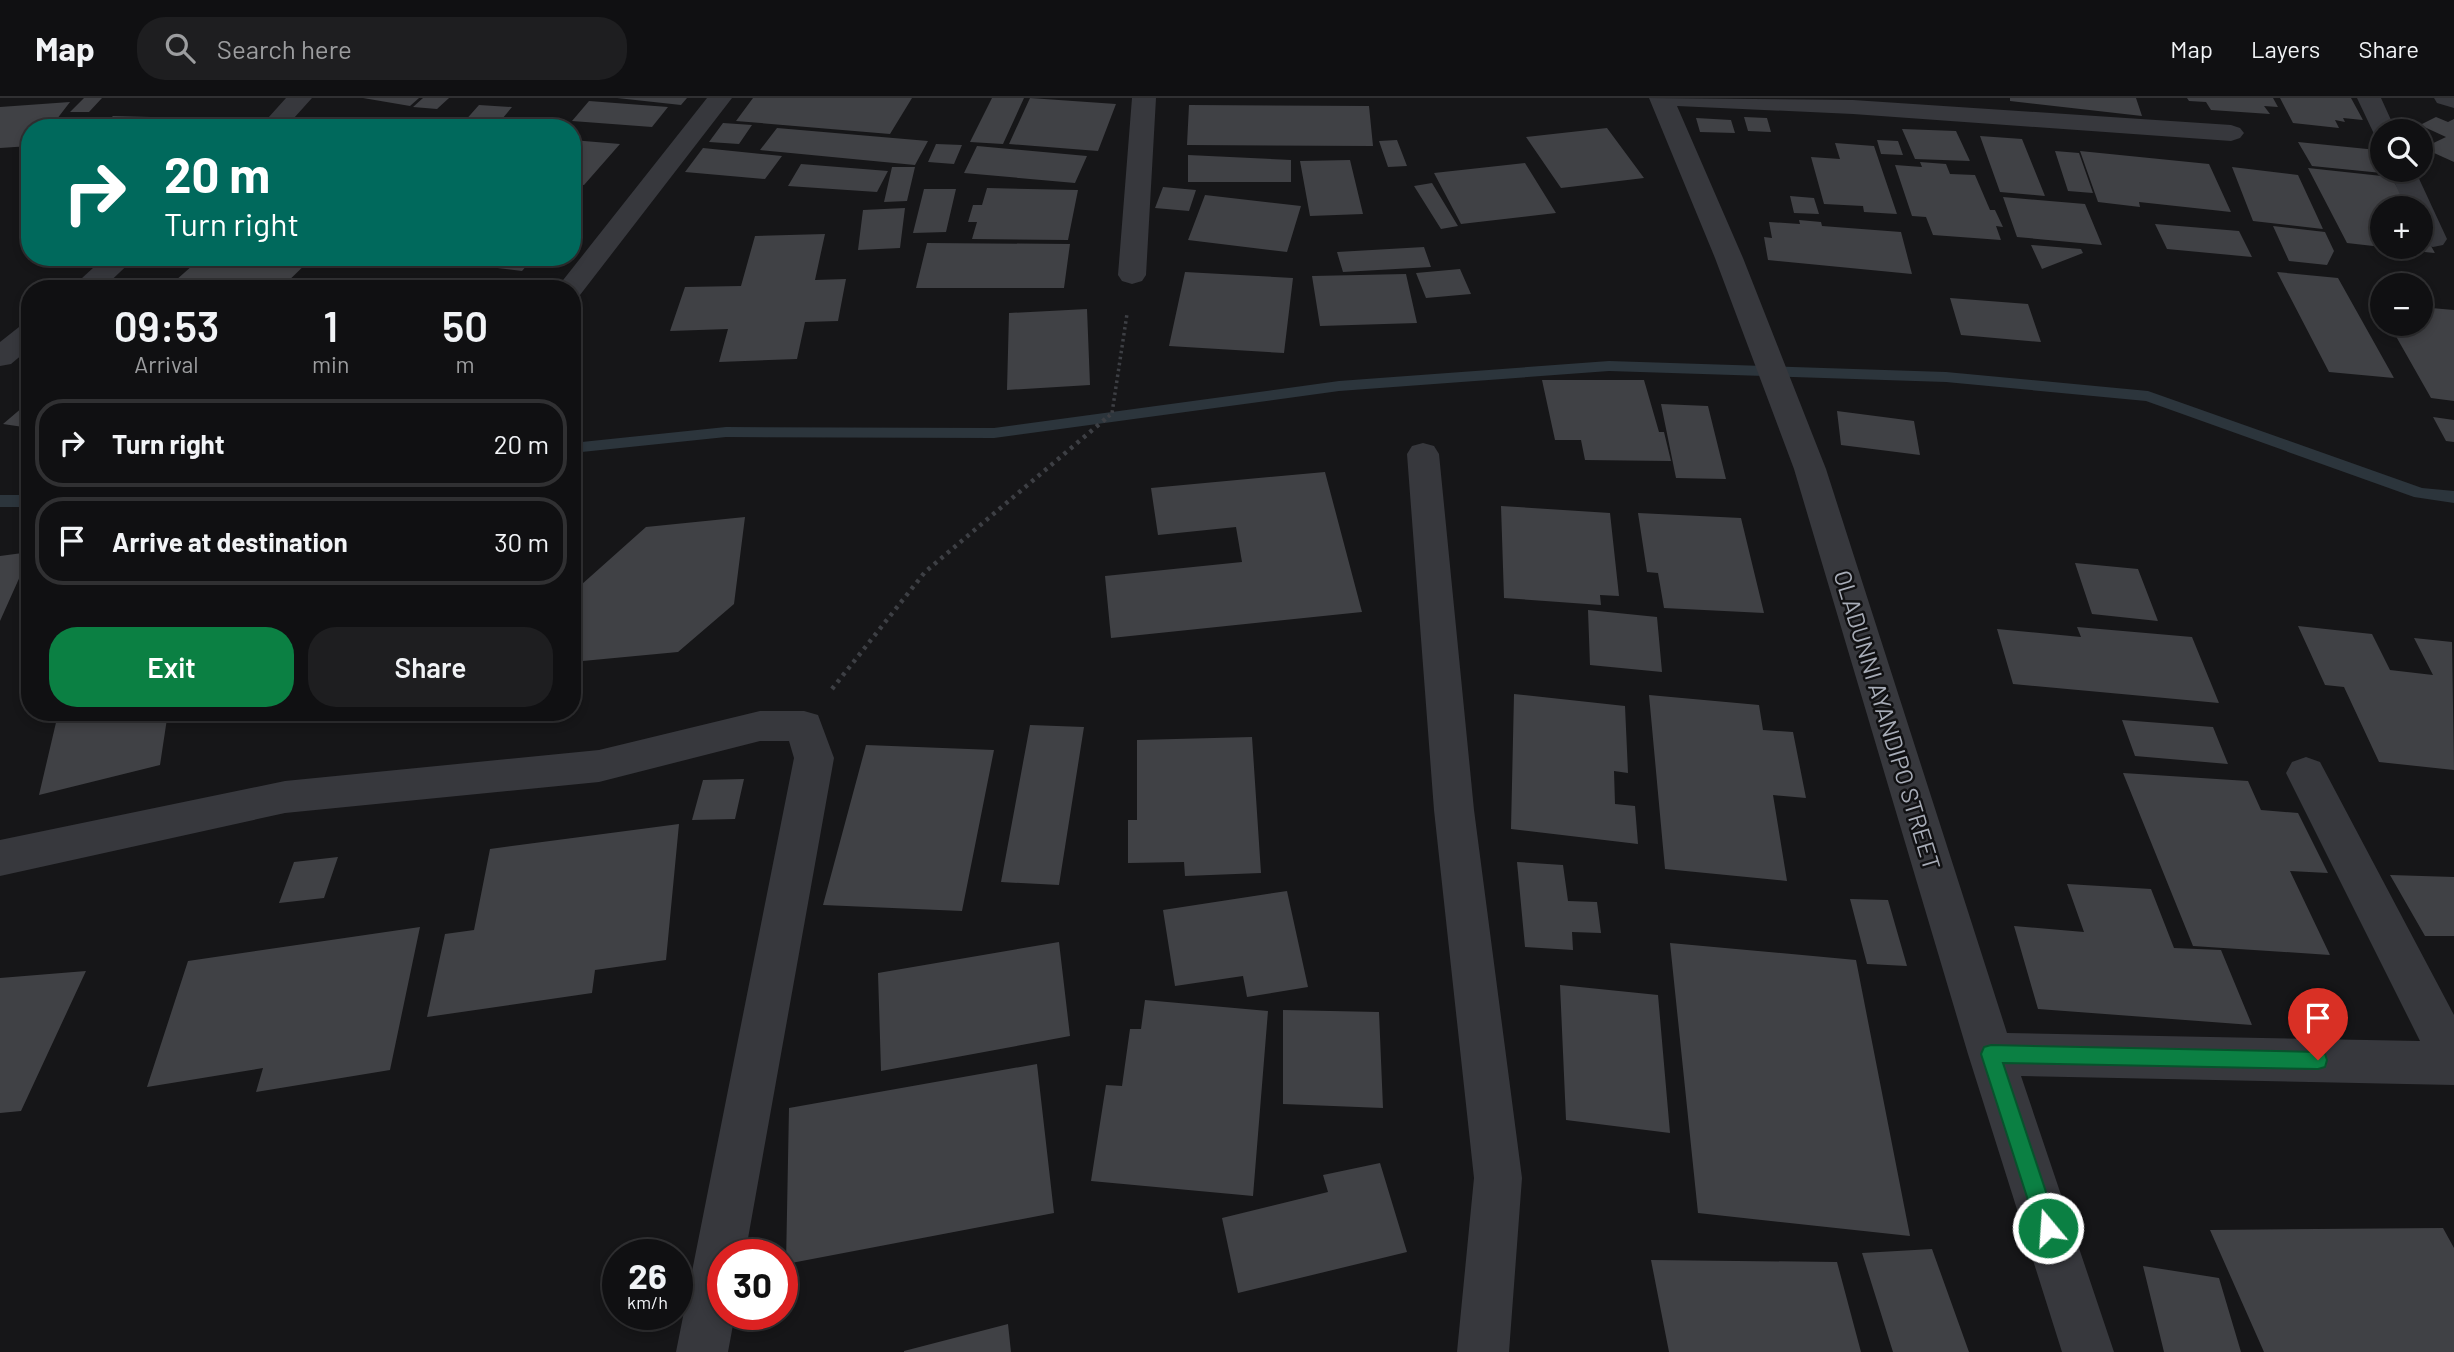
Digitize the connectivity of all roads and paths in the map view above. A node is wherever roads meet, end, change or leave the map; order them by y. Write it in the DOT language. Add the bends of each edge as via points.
graph roads {
  1 [pos="300,98"];
  2 [pos="720,98"];
  3 [pos="1144,98"];
  4 [pos="1662,98"];
  5 [pos="2369,98"];
  6 [pos="2446,98"];
  7 [pos="2454,101"];
  8 [pos="280,119"];
  9 [pos="2379,119"];
  10 [pos="2231,134"];
  11 [pos="111,266"];
  12 [pos="1132,275"];
  13 [pos="95,280"];
  14 [pos="577,280"];
  15 [pos="21,340"];
  16 [pos="0,357"];
  17 [pos="1423,454"];
  18 [pos="804,726"];
  19 [pos="2306,773"];
  20 [pos="0,858"];
  21 [pos="1991,1054"];
  22 [pos="2454,1062"];
  23 [pos="702,1352"];
  24 [pos="1483,1352"];
  25 [pos="2088,1352"];
  1 -- 8 [label="street"];
  2 -- 14 [label="street"];
  3 -- 12 [label="street"];
  4 -- 10 [label="street"];
  4 -- 21 [label="street, OLADUNNI AYANDIPO STREET" via="1810,469"];
  5 -- 9 [label="street"];
  6 -- 7 [label="street"];
  11 -- 13 [label="street"];
  12 -- 18 [label="path" via="1112,413 925,572"];
  15 -- 16 [label="street"];
  17 -- 24 [label="street" via="1454,810 1498,1178"];
  18 -- 20 [label="street" via="760,726 599,766 285,797"];
  18 -- 23 [label="street" via="814,758"];
  19 -- 22 [label="street"];
  21 -- 22 [label="street"];
  21 -- 25 [label="street, OLADUNNI AYANDIPO STREET"];
}
